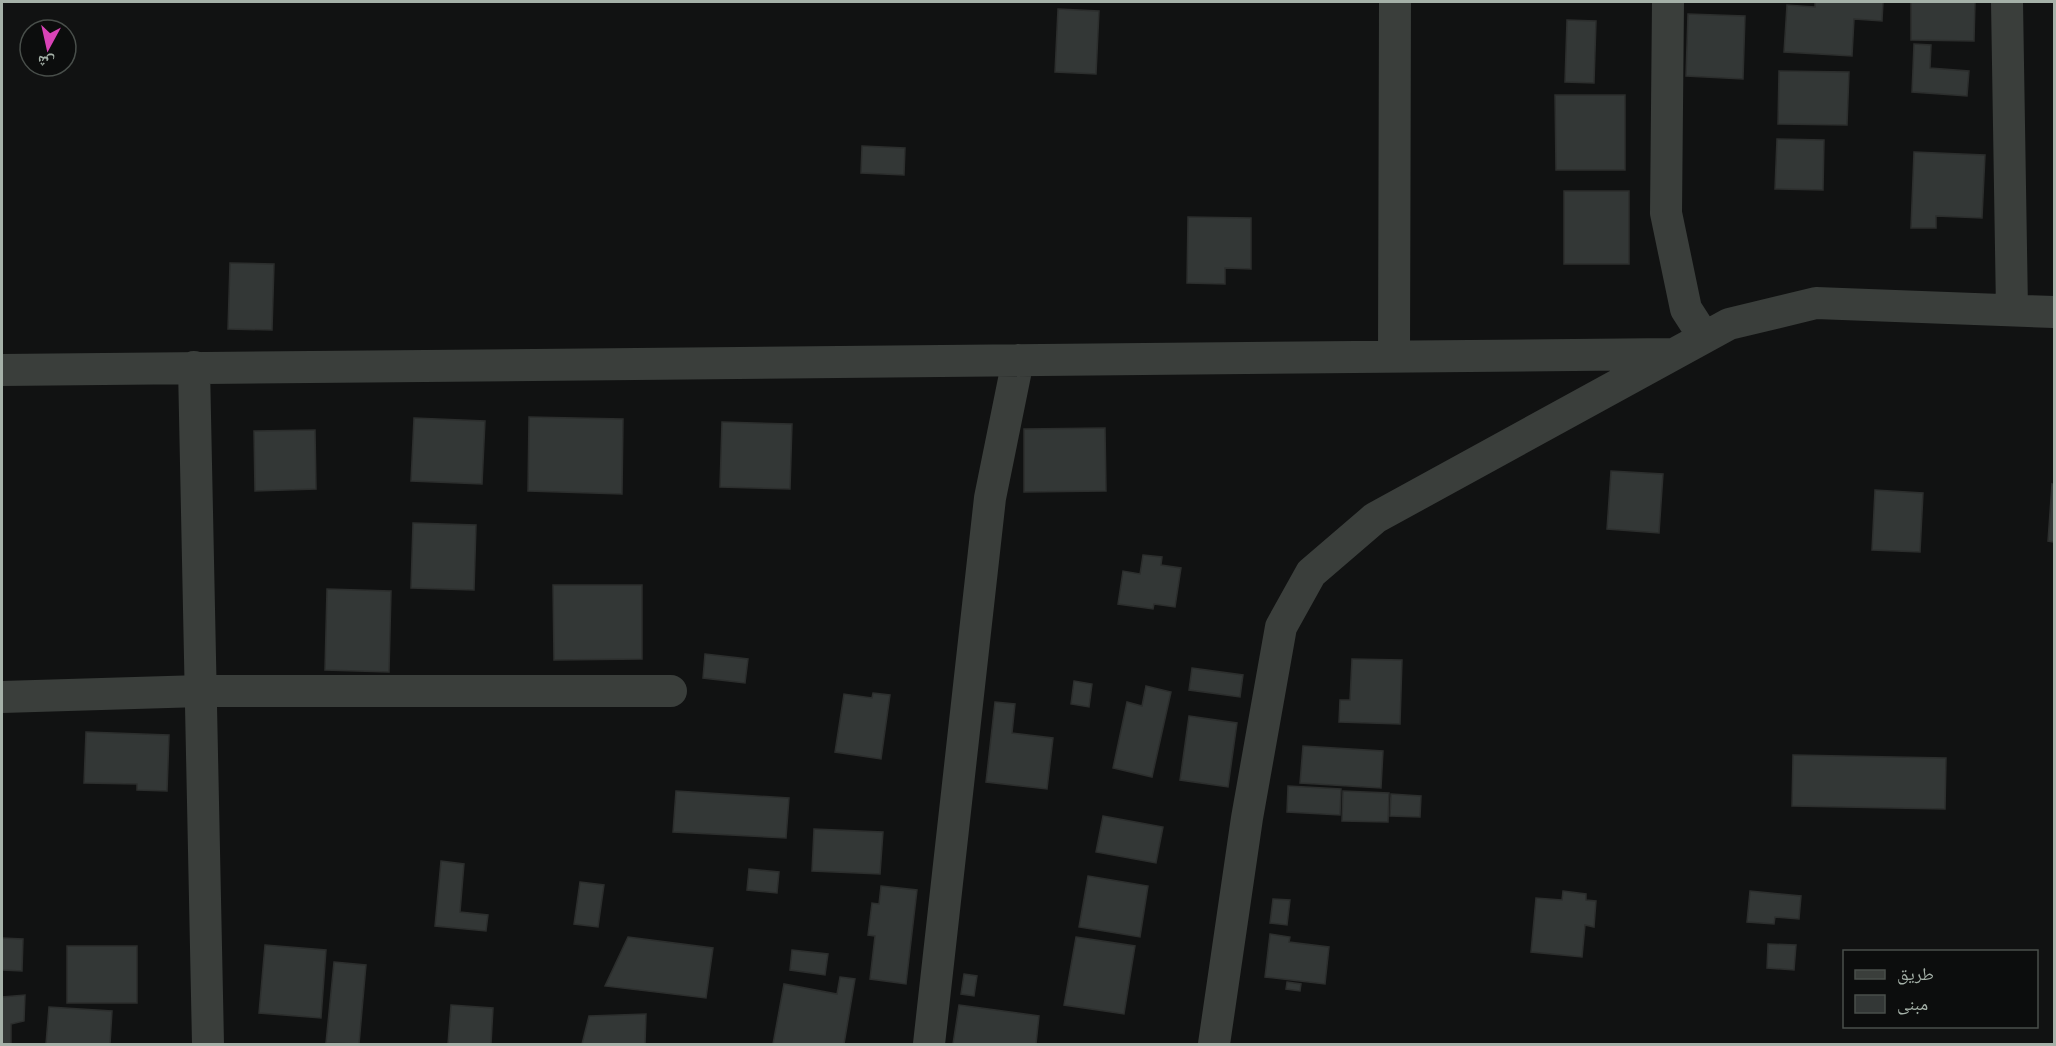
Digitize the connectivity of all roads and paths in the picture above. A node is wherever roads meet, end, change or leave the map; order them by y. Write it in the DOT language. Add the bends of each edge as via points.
graph roads {
  1 [pos="1395,2"];
  2 [pos="1668,2"];
  3 [pos="2007,2"];
  4 [pos="2012,310"];
  5 [pos="2055,312"];
  6 [pos="1704,338"];
  7 [pos="1673,354"];
  8 [pos="1394,356"];
  9 [pos="1018,360"];
  10 [pos="194,367"];
  11 [pos="2,370"];
  12 [pos="201,691"];
  13 [pos="671,691"];
  14 [pos="2,697"];
  15 [pos="208,1044"];
  16 [pos="929,1044"];
  17 [pos="1214,1044"];
  1 -- 8 [label="street"];
  2 -- 6 [label="street" via="1666,213 1686,309"];
  3 -- 4 [label="street"];
  4 -- 5 [label="street"];
  4 -- 6 [label="street" via="1816,303 1729,324"];
  6 -- 7 [label="street"];
  7 -- 8 [label="street"];
  7 -- 17 [label="street" via="1375,518 1311,573 1281,627 1247,818"];
  8 -- 9 [label="street"];
  9 -- 10 [label="street"];
  9 -- 16 [label="street" via="990,498"];
  10 -- 11 [label="street"];
  10 -- 12 [label="street"];
  12 -- 13 [label="street"];
  12 -- 14 [label="street"];
  12 -- 15 [label="street"];
}
